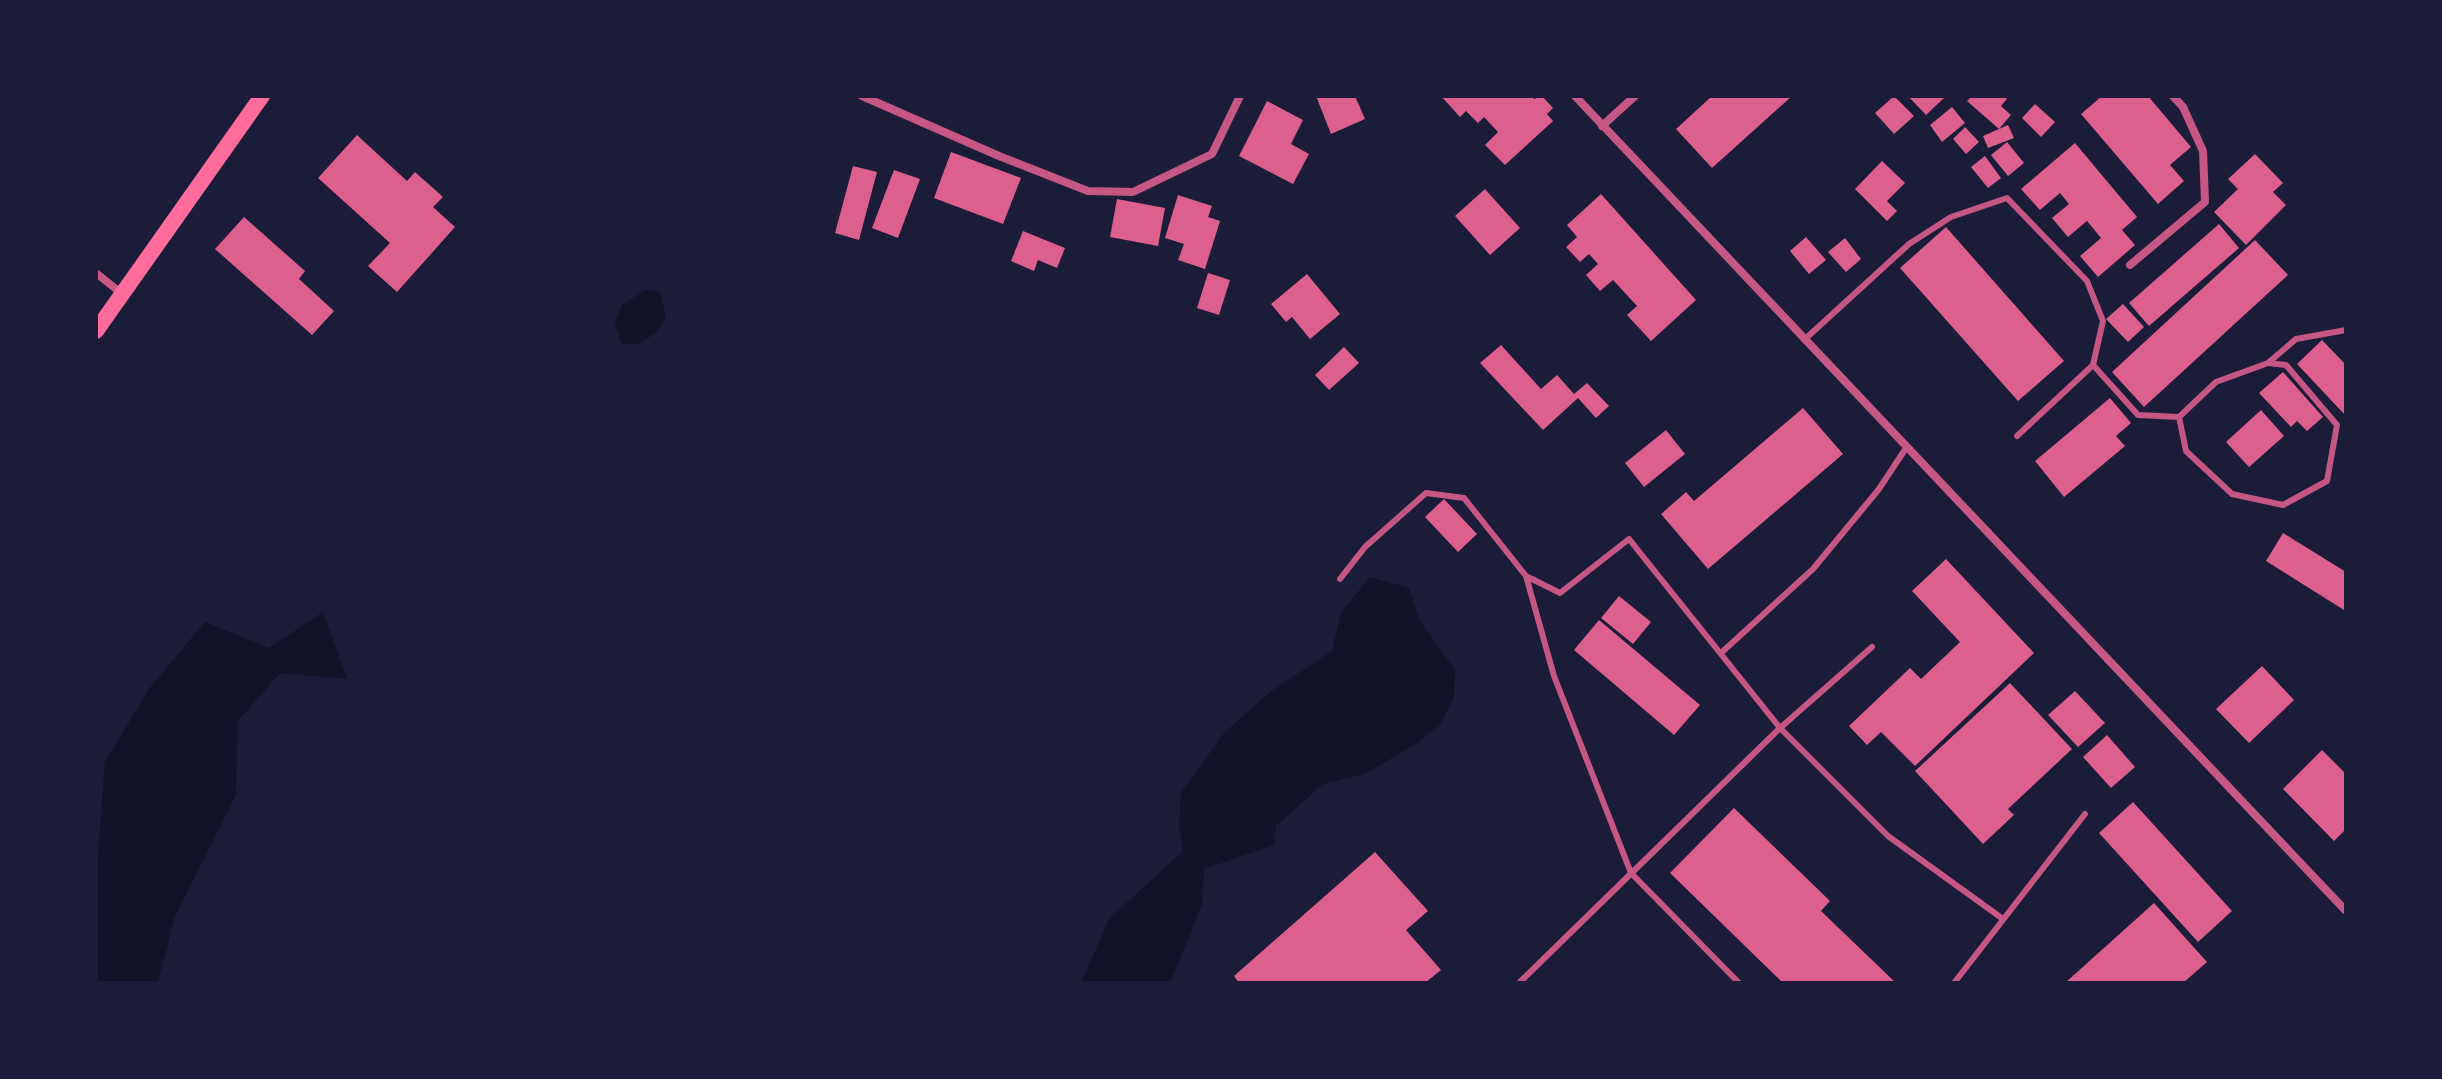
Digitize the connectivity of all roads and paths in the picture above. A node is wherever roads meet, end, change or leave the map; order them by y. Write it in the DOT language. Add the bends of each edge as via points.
graph roads {
  1 [pos="262,96"];
  2 [pos="862,96"];
  3 [pos="1240,96"];
  4 [pos="1575,96"];
  5 [pos="1635,96"];
  6 [pos="2173,96"];
  7 [pos="1602,126"];
  8 [pos="2130,265"];
  9 [pos="96,273"];
  10 [pos="121,293"];
  11 [pos="2346,330"];
  12 [pos="96,331"];
  13 [pos="1804,340"];
  14 [pos="2268,363"];
  15 [pos="2093,365"];
  16 [pos="2179,417"];
  17 [pos="2017,436"];
  18 [pos="1906,448"];
  19 [pos="1526,576"];
  20 [pos="1340,579"];
  21 [pos="1872,647"];
  22 [pos="1721,653"];
  23 [pos="1780,728"];
  24 [pos="2085,814"];
  25 [pos="1631,873"];
  26 [pos="2344,904"];
  27 [pos="2003,919"];
  28 [pos="1519,983"];
  29 [pos="1739,983"];
  30 [pos="1954,983"];
  1 -- 10 [label="main road"];
  2 -- 3 [label="street" via="1088,191 1133,192 1212,154"];
  4 -- 7 [label="street"];
  5 -- 7 [label="street"];
  6 -- 8 [label="street" via="2203,151 2205,202"];
  7 -- 13 [label="street"];
  9 -- 10 [label="street"];
  10 -- 12 [label="main road"];
  11 -- 14 [label="lane" via="2296,339"];
  13 -- 15 [label="lane" via="1909,244 1951,217 2007,198 2087,281 2103,321"];
  13 -- 18 [label="street"];
  14 -- 16 [label="lane" via="2216,382"];
  14 -- 16 [label="lane" via="2286,365 2337,425 2327,481 2283,505 2232,494 2186,451"];
  15 -- 16 [label="lane" via="2138,415"];
  15 -- 17 [label="lane"];
  18 -- 22 [label="lane" via="1813,569"];
  18 -- 26 [label="street"];
  19 -- 20 [label="lane" via="1464,498 1426,493 1365,547"];
  19 -- 22 [label="lane" via="1560,593 1629,539"];
  19 -- 25 [label="lane" via="1554,676"];
  21 -- 23 [label="lane"];
  22 -- 23 [label="lane"];
  23 -- 25 [label="lane"];
  23 -- 27 [label="lane" via="1888,836"];
  24 -- 27 [label="lane"];
  25 -- 28 [label="lane"];
  25 -- 29 [label="lane"];
  27 -- 30 [label="lane"];
}
